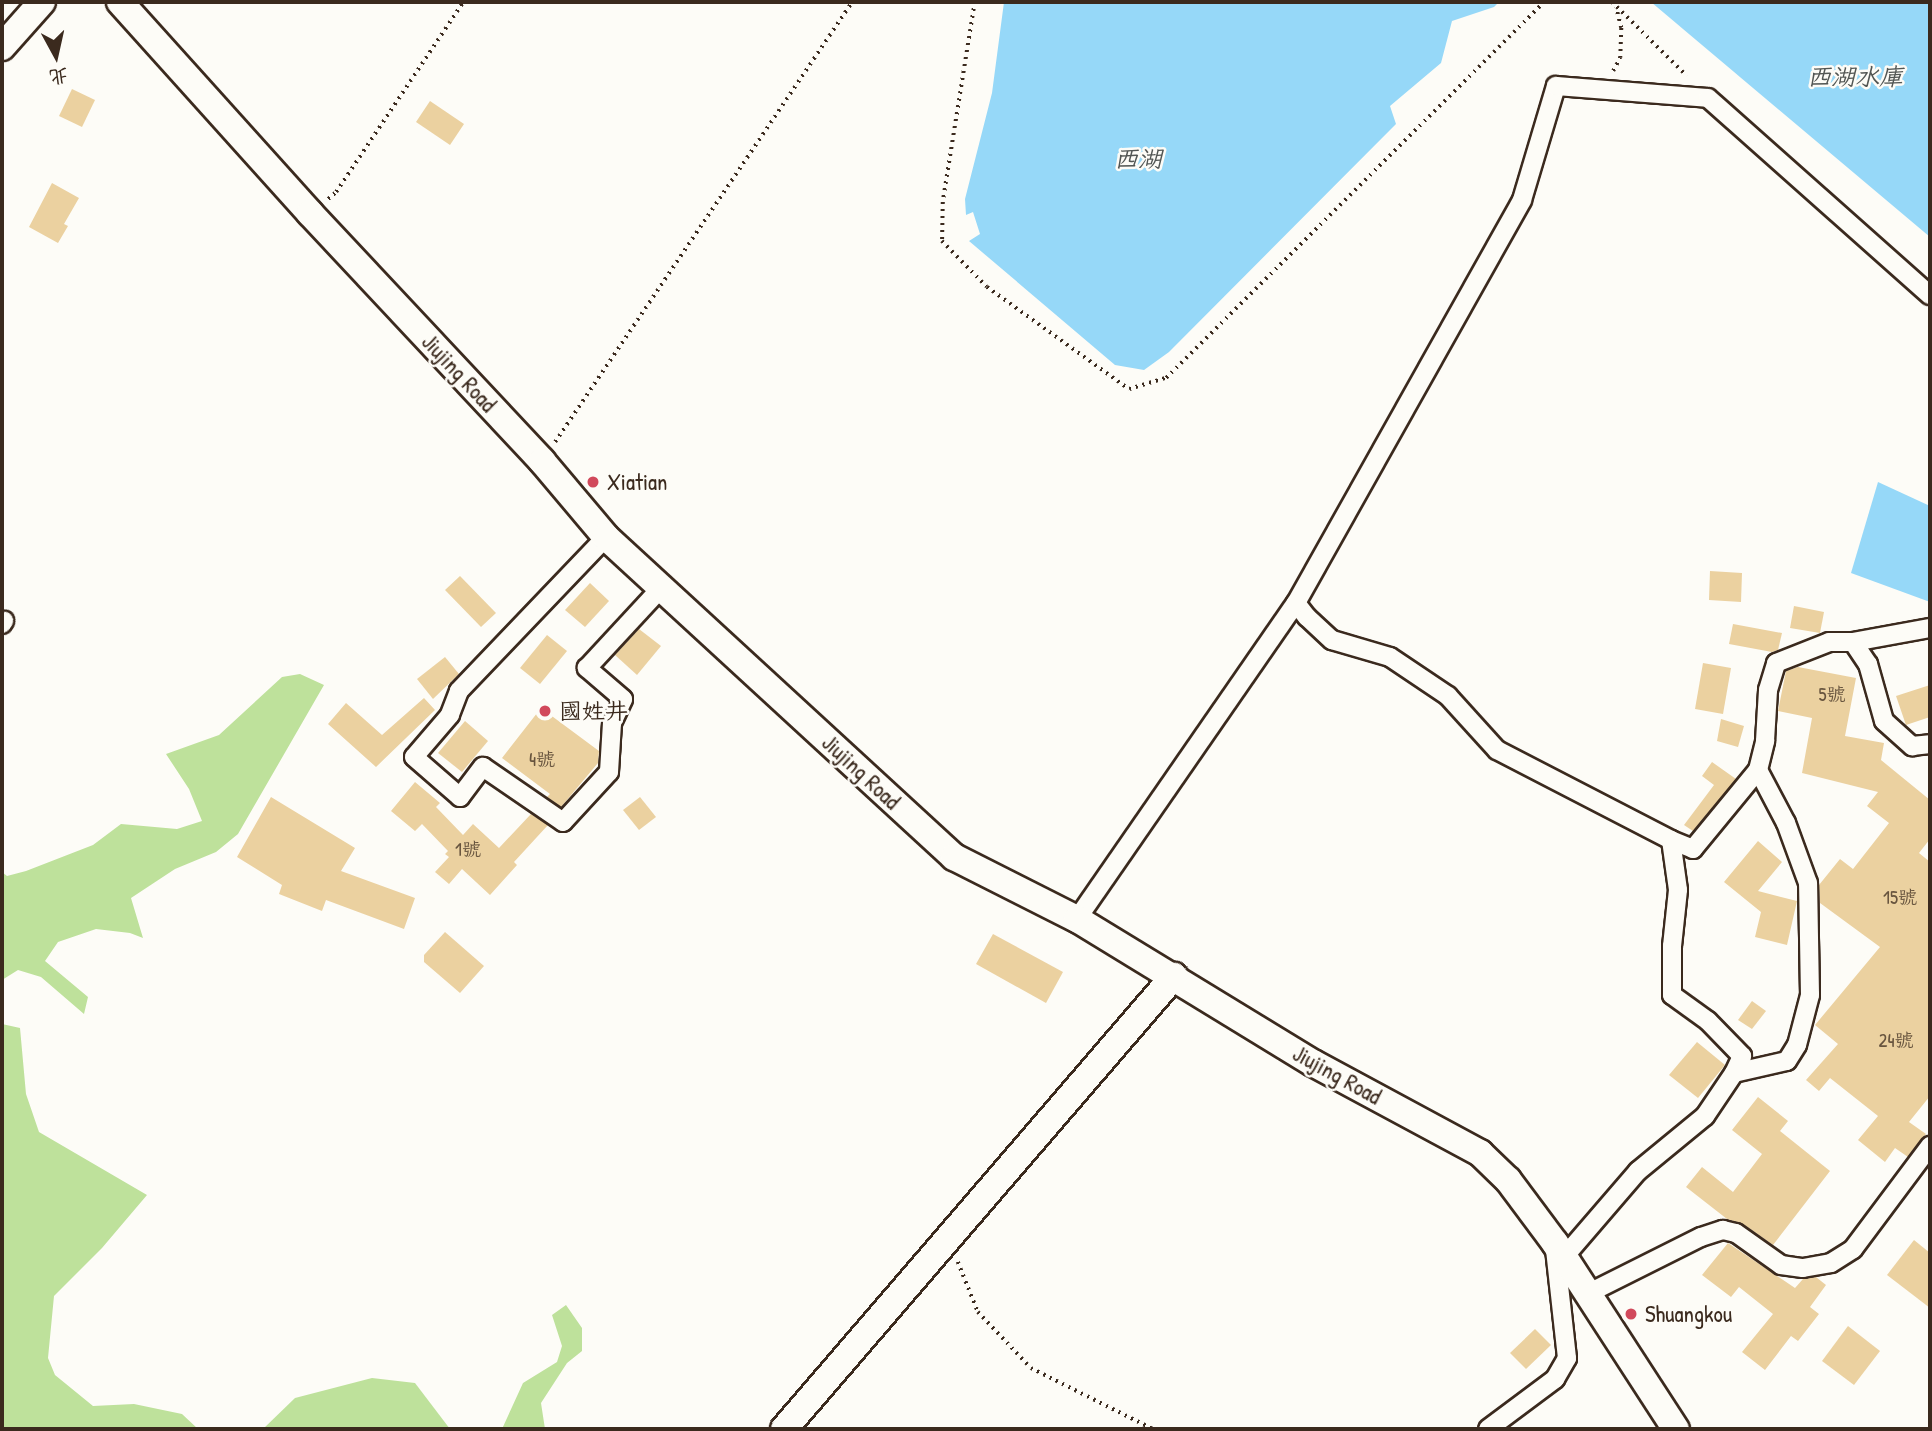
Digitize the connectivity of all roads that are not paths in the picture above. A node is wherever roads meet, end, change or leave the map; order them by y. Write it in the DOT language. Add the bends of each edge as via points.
graph roads {
  1 [pos="42,2"];
  2 [pos="120,2"];
  3 [pos="2,47"];
  4 [pos="1930,295"];
  5 [pos="606,537"];
  6 [pos="661,588"];
  7 [pos="1296,603"];
  8 [pos="1930,628"];
  9 [pos="1853,642"];
  10 [pos="1930,744"];
  11 [pos="1758,770"];
  12 [pos="1671,840"];
  13 [pos="1077,919"];
  14 [pos="1174,976"];
  15 [pos="1734,1073"];
  16 [pos="1930,1146"];
  17 [pos="1559,1250"];
  18 [pos="1589,1293"];
  19 [pos="784,1429"];
  20 [pos="1488,1429"];
  21 [pos="1676,1429"];
  1 -- 3 [label="main road"];
  2 -- 5 [label="main road, Jiujing Road" via="542,461"];
  4 -- 7 [label="street" via="1708,98 1556,86 1522,200"];
  5 -- 6 [label="main road, Jiujing Road"];
  5 -- 6 [label="street" via="459,691 450,715 414,757 460,797 484,767 563,822 609,772 612,723 623,699 587,668"];
  6 -- 13 [label="main road, Jiujing Road" via="954,857"];
  7 -- 12 [label="street" via="1332,640 1390,657 1448,696 1497,750"];
  7 -- 13 [label="street"];
  8 -- 9 [label="street"];
  9 -- 10 [label="street" via="1868,664 1884,721 1912,746"];
  9 -- 11 [label="street" via="1829,642 1776,663"];
  11 -- 12 [label="street" via="1693,849"];
  11 -- 15 [label="street" via="1786,823 1808,883 1810,995 1797,1045 1787,1061"];
  12 -- 15 [label="street" via="1678,890 1672,995 1708,1021 1742,1056"];
  13 -- 14 [label="main road, Jiujing Road"];
  14 -- 17 [label="main road, Jiujing Road" via="1312,1063 1480,1153 1508,1180"];
  14 -- 19 [label="main road"];
  15 -- 17 [label="street" via="1705,1116 1638,1171"];
  16 -- 18 [label="street" via="1853,1249 1831,1263 1803,1268 1781,1265 1736,1233 1723,1230"];
  17 -- 18 [label="main road, Jiujing Road"];
  17 -- 20 [label="street" via="1567,1358 1555,1379"];
  18 -- 21 [label="main road, Jiujing Road"];
}
